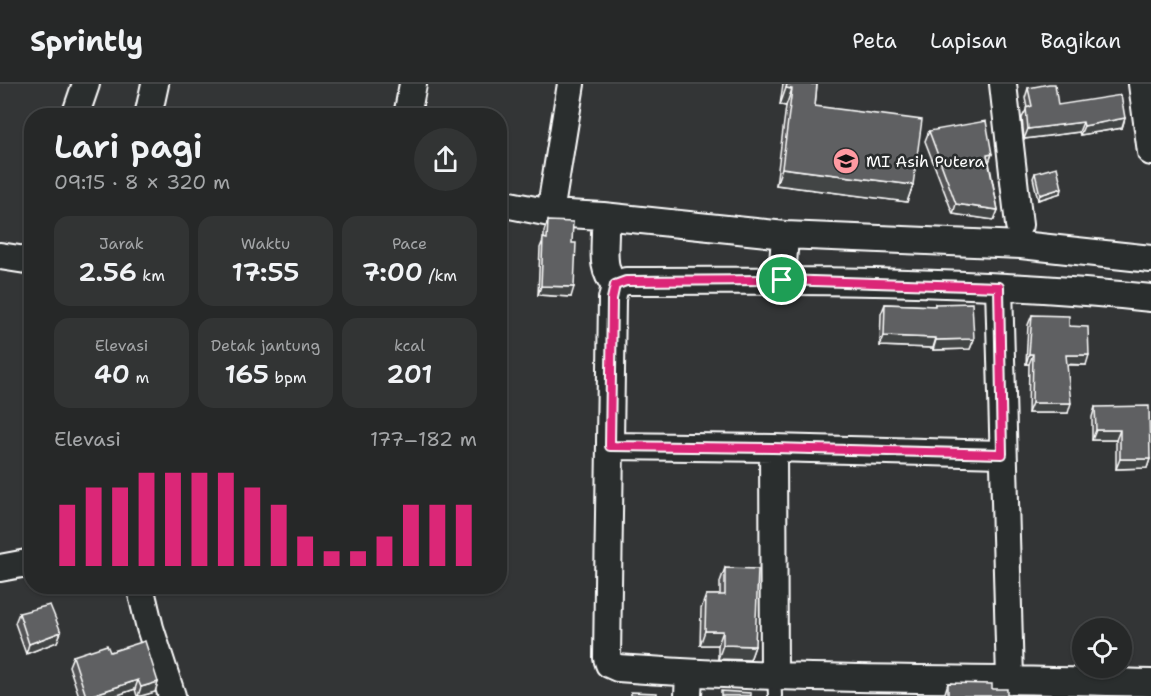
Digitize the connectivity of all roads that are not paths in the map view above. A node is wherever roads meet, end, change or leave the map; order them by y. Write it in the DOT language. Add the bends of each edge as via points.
graph roads {
  1 [pos="86,84"];
  2 [pos="155,84"];
  3 [pos="413,84"];
  4 [pos="571,84"];
  5 [pos="1003,84"];
  6 [pos="1141,85"];
  7 [pos="78,108"];
  8 [pos="150,108"];
  9 [pos="408,108"];
  10 [pos="1151,152"];
  11 [pos="507,204"];
  12 [pos="550,213"];
  13 [pos="1019,225"];
  14 [pos="605,231"];
  15 [pos="785,235"];
  16 [pos="0,256"];
  17 [pos="1151,259"];
  18 [pos="24,260"];
  19 [pos="782,280"];
  20 [pos="615,285"];
  21 [pos="999,287"];
  22 [pos="1151,298"];
  23 [pos="610,446"];
  24 [pos="773,448"];
  25 [pos="1002,454"];
  26 [pos="24,564"];
  27 [pos="0,568"];
  28 [pos="142,594"];
  29 [pos="1010,679"];
  30 [pos="1151,683"];
  31 [pos="688,685"];
  32 [pos="774,686"];
  33 [pos="869,687"];
  34 [pos="172,696"];
  1 -- 7 [label="street"];
  2 -- 8 [label="street"];
  3 -- 9 [label="street"];
  4 -- 12 [label="street"];
  5 -- 13 [label="street"];
  6 -- 10 [label="street"];
  11 -- 12 [label="street"];
  12 -- 15 [label="street"];
  14 -- 20 [label="street" via="604,263"];
  15 -- 17 [label="street" via="1021,245"];
  15 -- 19 [label="street"];
  16 -- 18 [label="street"];
  19 -- 20 [label="street" via="626,281"];
  19 -- 21 [label="street"];
  20 -- 23 [label="street"];
  21 -- 22 [label="street"];
  21 -- 25 [label="street"];
  23 -- 24 [label="street"];
  23 -- 31 [label="street" via="607,658 609,664 618,668"];
  24 -- 25 [label="street"];
  24 -- 32 [label="street"];
  25 -- 29 [label="street"];
  26 -- 27 [label="street"];
  28 -- 34 [label="street"];
  29 -- 30 [label="street"];
  29 -- 33 [label="street"];
  31 -- 32 [label="street"];
  32 -- 33 [label="street"];
}
